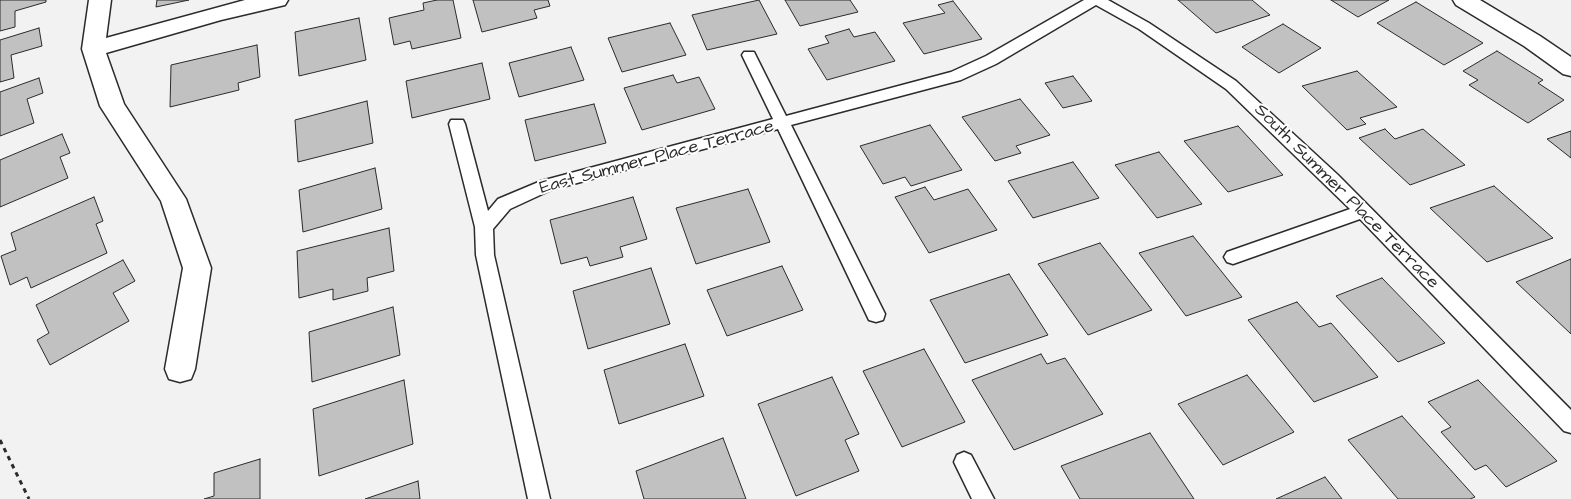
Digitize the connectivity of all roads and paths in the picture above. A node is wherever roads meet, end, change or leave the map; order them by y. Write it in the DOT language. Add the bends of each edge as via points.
graph roads {
  1 [pos="100,0"];
  2 [pos="277,0"];
  3 [pos="1095,0"];
  4 [pos="1464,0"];
  5 [pos="94,49"];
  6 [pos="749,55"];
  7 [pos="1571,68"];
  8 [pos="457,124"];
  9 [pos="782,124"];
  10 [pos="1363,211"];
  11 [pos="484,227"];
  12 [pos="1233,257"];
  13 [pos="876,314"];
  14 [pos="180,369"];
  15 [pos="1571,424"];
  16 [pos="0,440"];
  17 [pos="964,462"];
  18 [pos="29,499"];
  19 [pos="538,499"];
  20 [pos="983,499"];
  1 -- 5 [label="street"];
  2 -- 5 [label="street" via="218,13"];
  3 -- 9 [label="lane, East Summer Place Terrace" via="992,60 956,76"];
  3 -- 10 [label="lane, South Summer Place Terrace" via="1144,26 1231,85"];
  4 -- 7 [label="street"];
  5 -- 14 [label="street" via="112,106 173,199 197,268"];
  6 -- 9 [label="lane"];
  8 -- 11 [label="lane"];
  9 -- 11 [label="lane, East Summer Place Terrace" via="547,185 504,204"];
  9 -- 13 [label="lane"];
  10 -- 12 [label="lane"];
  10 -- 15 [label="lane, South Summer Place Terrace"];
  11 -- 19 [label="lane" via="485,256"];
  16 -- 18 [label="path"];
  17 -- 20 [label="lane"];
}
